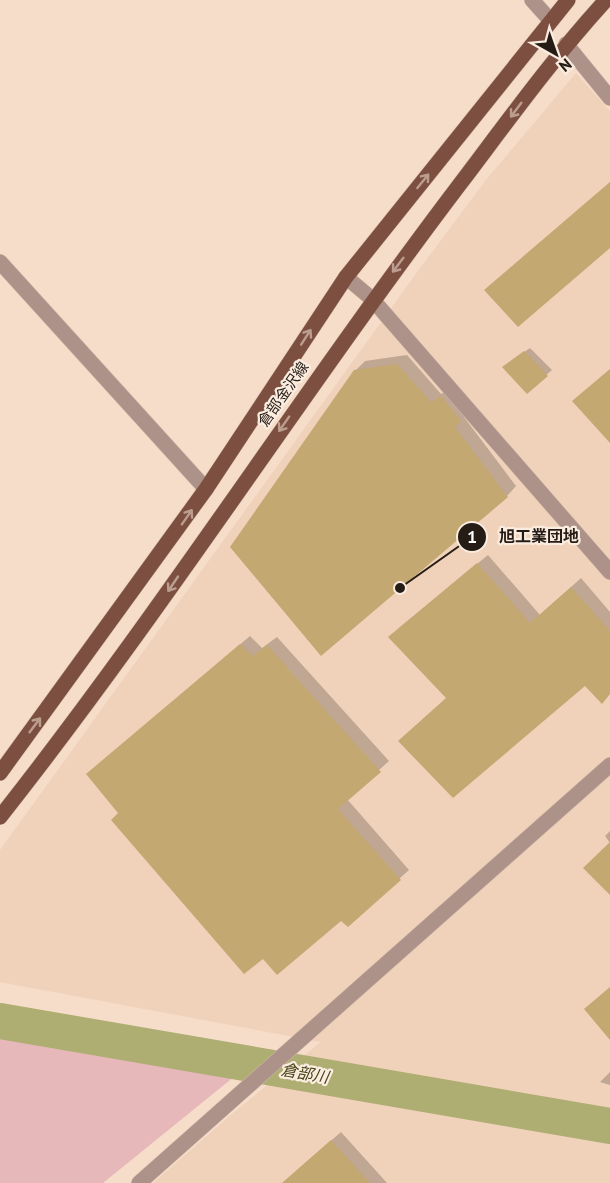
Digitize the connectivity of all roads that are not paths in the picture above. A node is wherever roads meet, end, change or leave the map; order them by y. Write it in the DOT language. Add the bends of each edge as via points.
graph roads {
  1 [pos="532,0"];
  2 [pos="568,0"];
  3 [pos="606,0"];
  4 [pos="550,20"];
  5 [pos="566,44"];
  6 [pos="610,98"];
  7 [pos="0,262"];
  8 [pos="346,277"];
  9 [pos="372,299"];
  10 [pos="206,489"];
  11 [pos="610,572"];
  12 [pos="3,762"];
  13 [pos="610,765"];
  14 [pos="0,817"];
  15 [pos="140,1183"];
  1 -- 4 [label="street"];
  2 -- 4 [label="main road, 倉部金沢線"];
  3 -- 5 [label="main road, 倉部金沢線"];
  8 -- 4 [label="main road, 倉部金沢線, one-way"];
  5 -- 6 [label="street"];
  5 -- 9 [label="main road, 倉部金沢線, one-way"];
  7 -- 10 [label="street"];
  8 -- 9 [label="street"];
  10 -- 8 [label="main road, 倉部金沢線, one-way"];
  9 -- 11 [label="street"];
  9 -- 14 [label="main road, 倉部金沢線, one-way" via="124,656"];
  12 -- 10 [label="main road, 倉部金沢線, one-way"];
  13 -- 15 [label="street"];
}
